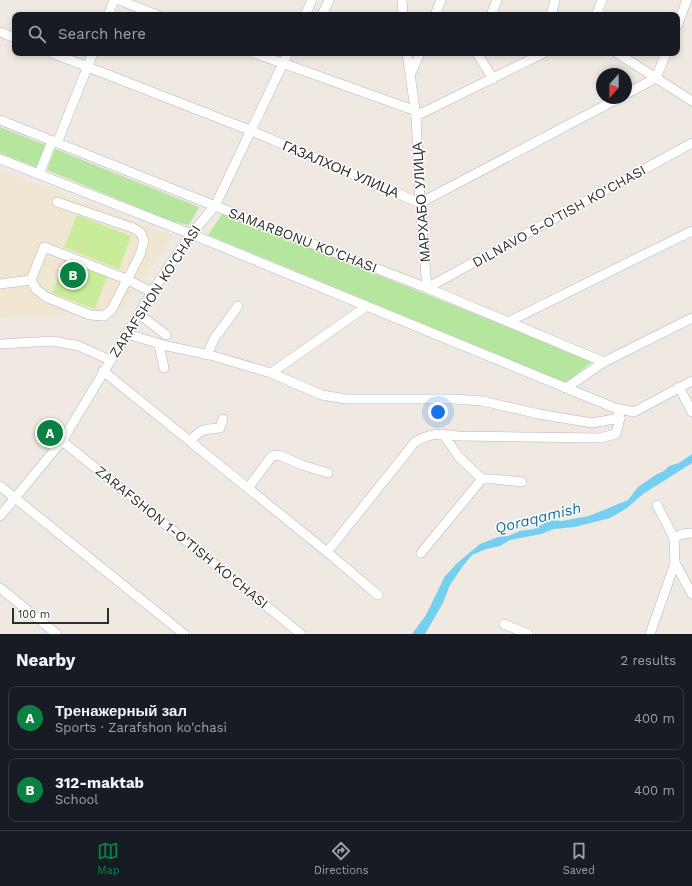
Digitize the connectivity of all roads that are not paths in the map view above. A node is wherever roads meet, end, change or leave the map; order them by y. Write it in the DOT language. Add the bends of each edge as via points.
graph roads {
  1 [pos="114,0"];
  2 [pos="119,0"];
  3 [pos="312,0"];
  4 [pos="329,0"];
  5 [pos="402,0"];
  6 [pos="441,0"];
  7 [pos="497,0"];
  8 [pos="555,0"];
  9 [pos="602,0"];
  10 [pos="687,0"];
  11 [pos="109,12"];
  12 [pos="149,12"];
  13 [pos="306,12"];
  14 [pos="323,12"];
  15 [pos="403,12"];
  16 [pos="436,12"];
  17 [pos="492,12"];
  18 [pos="552,12"];
  19 [pos="597,12"];
  20 [pos="680,18"];
  21 [pos="0,32"];
  22 [pos="12,37"];
  23 [pos="60,56"];
  24 [pos="92,56"];
  25 [pos="262,56"];
  26 [pos="287,56"];
  27 [pos="407,56"];
  28 [pos="419,56"];
  29 [pos="479,56"];
  30 [pos="536,56"];
  31 [pos="623,56"];
  32 [pos="665,56"];
  33 [pos="284,64"];
  34 [pos="87,67"];
  35 [pos="411,75"];
  36 [pos="656,78"];
  37 [pos="492,79"];
  38 [pos="632,91"];
  39 [pos="692,101"];
  40 [pos="608,104"];
  41 [pos="416,113"];
  42 [pos="0,120"];
  43 [pos="252,131"];
  44 [pos="54,142"];
  45 [pos="692,143"];
  46 [pos="0,159"];
  47 [pos="39,174"];
  48 [pos="57,202"];
  49 [pos="420,203"];
  50 [pos="215,206"];
  51 [pos="692,231"];
  52 [pos="191,234"];
  53 [pos="126,279"];
  54 [pos="31,280"];
  55 [pos="0,284"];
  56 [pos="427,288"];
  57 [pos="152,292"];
  58 [pos="238,306"];
  59 [pos="366,306"];
  60 [pos="139,314"];
  61 [pos="692,318"];
  62 [pos="508,322"];
  63 [pos="127,334"];
  64 [pos="166,334"];
  65 [pos="0,344"];
  66 [pos="159,344"];
  67 [pos="207,354"];
  68 [pos="110,360"];
  69 [pos="604,362"];
  70 [pos="164,368"];
  71 [pos="103,371"];
  72 [pos="271,373"];
  73 [pos="692,381"];
  74 [pos="679,387"];
  75 [pos="566,388"];
  76 [pos="615,408"];
  77 [pos="692,412"];
  78 [pos="620,418"];
  79 [pos="223,419"];
  80 [pos="443,434"];
  81 [pos="62,441"];
  82 [pos="190,442"];
  83 [pos="328,473"];
  84 [pos="482,479"];
  85 [pos="522,482"];
  86 [pos="0,486"];
  87 [pos="248,488"];
  88 [pos="15,498"];
  89 [pos="657,505"];
  90 [pos="0,516"];
  91 [pos="692,533"];
  92 [pos="674,538"];
  93 [pos="327,552"];
  94 [pos="420,553"];
  95 [pos="675,563"];
  96 [pos="0,588"];
  97 [pos="692,594"];
  98 [pos="378,595"];
  99 [pos="504,624"];
  100 [pos="57,634"];
  101 [pos="184,634"];
  102 [pos="301,634"];
  103 [pos="528,634"];
  104 [pos="650,634"];
  1 -- 11 [label="street"];
  2 -- 12 [label="street"];
  3 -- 13 [label="street"];
  4 -- 14 [label="street"];
  5 -- 15 [label="street"];
  6 -- 16 [label="street"];
  7 -- 17 [label="street"];
  8 -- 18 [label="street"];
  9 -- 19 [label="street"];
  10 -- 20 [label="street"];
  21 -- 22 [label="street"];
  23 -- 34 [label="street, ГАЗАЛХОН УЛИЦА"];
  24 -- 34 [label="street"];
  25 -- 33 [label="street"];
  26 -- 33 [label="street, ZARAFSHON KO'CHASI"];
  27 -- 35 [label="street, МАРХАБО УЛИЦА"];
  28 -- 35 [label="street"];
  29 -- 37 [label="street"];
  30 -- 37 [label="street"];
  31 -- 36 [label="street"];
  32 -- 36 [label="street"];
  33 -- 41 [label="street"];
  33 -- 43 [label="street, ZARAFSHON KO'CHASI"];
  34 -- 43 [label="street, ГАЗАЛХОН УЛИЦА"];
  34 -- 44 [label="street"];
  35 -- 41 [label="street, МАРХАБО УЛИЦА"];
  36 -- 38 [label="street"];
  36 -- 39 [label="street"];
  37 -- 41 [label="street"];
  40 -- 49 [label="street"];
  41 -- 49 [label="street, МАРХАБО УЛИЦА"];
  42 -- 44 [label="street, SAMARBONU KO'CHASI"];
  43 -- 49 [label="street, ГАЗАЛХОН УЛИЦА"];
  43 -- 50 [label="street, ZARAFSHON KO'CHASI"];
  44 -- 47 [label="street"];
  44 -- 50 [label="street, SAMARBONU KO'CHASI"];
  45 -- 56 [label="street, DILNAVO 5-O'TISH KO'CHASI"];
  46 -- 47 [label="street"];
  47 -- 52 [label="street"];
  48 -- 53 [label="street" via="141,233 144,241 140,255"];
  49 -- 56 [label="street, МАРХАБО УЛИЦА"];
  50 -- 52 [label="street, ZARAFSHON KO'CHASI"];
  50 -- 56 [label="street, SAMARBONU KO'CHASI"];
  51 -- 62 [label="street"];
  52 -- 57 [label="street, ZARAFSHON KO'CHASI"];
  52 -- 59 [label="street"];
  53 -- 54 [label="street" via="44,247"];
  53 -- 54 [label="street" via="112,309 104,316 90,315 46,297 36,290"];
  53 -- 57 [label="street"];
  54 -- 55 [label="street"];
  56 -- 62 [label="street, SAMARBONU KO'CHASI"];
  57 -- 60 [label="street, ZARAFSHON KO'CHASI"];
  58 -- 67 [label="street"];
  59 -- 72 [label="street"];
  59 -- 75 [label="street"];
  60 -- 63 [label="street, ZARAFSHON KO'CHASI"];
  60 -- 64 [label="street"];
  61 -- 69 [label="street"];
  62 -- 69 [label="street, SAMARBONU KO'CHASI"];
  63 -- 66 [label="street"];
  63 -- 68 [label="street, ZARAFSHON KO'CHASI"];
  65 -- 68 [label="street" via="53,341 79,346"];
  66 -- 67 [label="street"];
  66 -- 70 [label="street"];
  67 -- 72 [label="street"];
  68 -- 71 [label="street, ZARAFSHON KO'CHASI"];
  69 -- 75 [label="street"];
  71 -- 81 [label="street, ZARAFSHON KO'CHASI"];
  71 -- 82 [label="street"];
  72 -- 78 [label="street" via="322,395 346,399 454,399 482,401 592,423"];
  73 -- 74 [label="street"];
  74 -- 76 [label="street" via="634,412"];
  74 -- 77 [label="street"];
  75 -- 76 [label="street"];
  76 -- 78 [label="street"];
  78 -- 80 [label="street" via="616,434 599,438"];
  79 -- 82 [label="street" via="220,428 208,428 198,432"];
  80 -- 84 [label="street" via="459,457"];
  80 -- 93 [label="street" via="425,436 415,442"];
  81 -- 88 [label="street, ZARAFSHON KO'CHASI"];
  81 -- 102 [label="street, ZARAFSHON 1-O'TISH KO'CHASI"];
  82 -- 87 [label="street"];
  83 -- 87 [label="street" via="279,455 272,456"];
  84 -- 85 [label="street"];
  84 -- 94 [label="street"];
  86 -- 88 [label="street"];
  87 -- 93 [label="street"];
  88 -- 90 [label="street, ZARAFSHON KO'CHASI"];
  88 -- 101 [label="street"];
  89 -- 92 [label="street"];
  91 -- 92 [label="street"];
  92 -- 95 [label="street"];
  93 -- 98 [label="street"];
  95 -- 97 [label="street"];
  95 -- 104 [label="street"];
  96 -- 100 [label="street"];
  99 -- 103 [label="street"];
}
